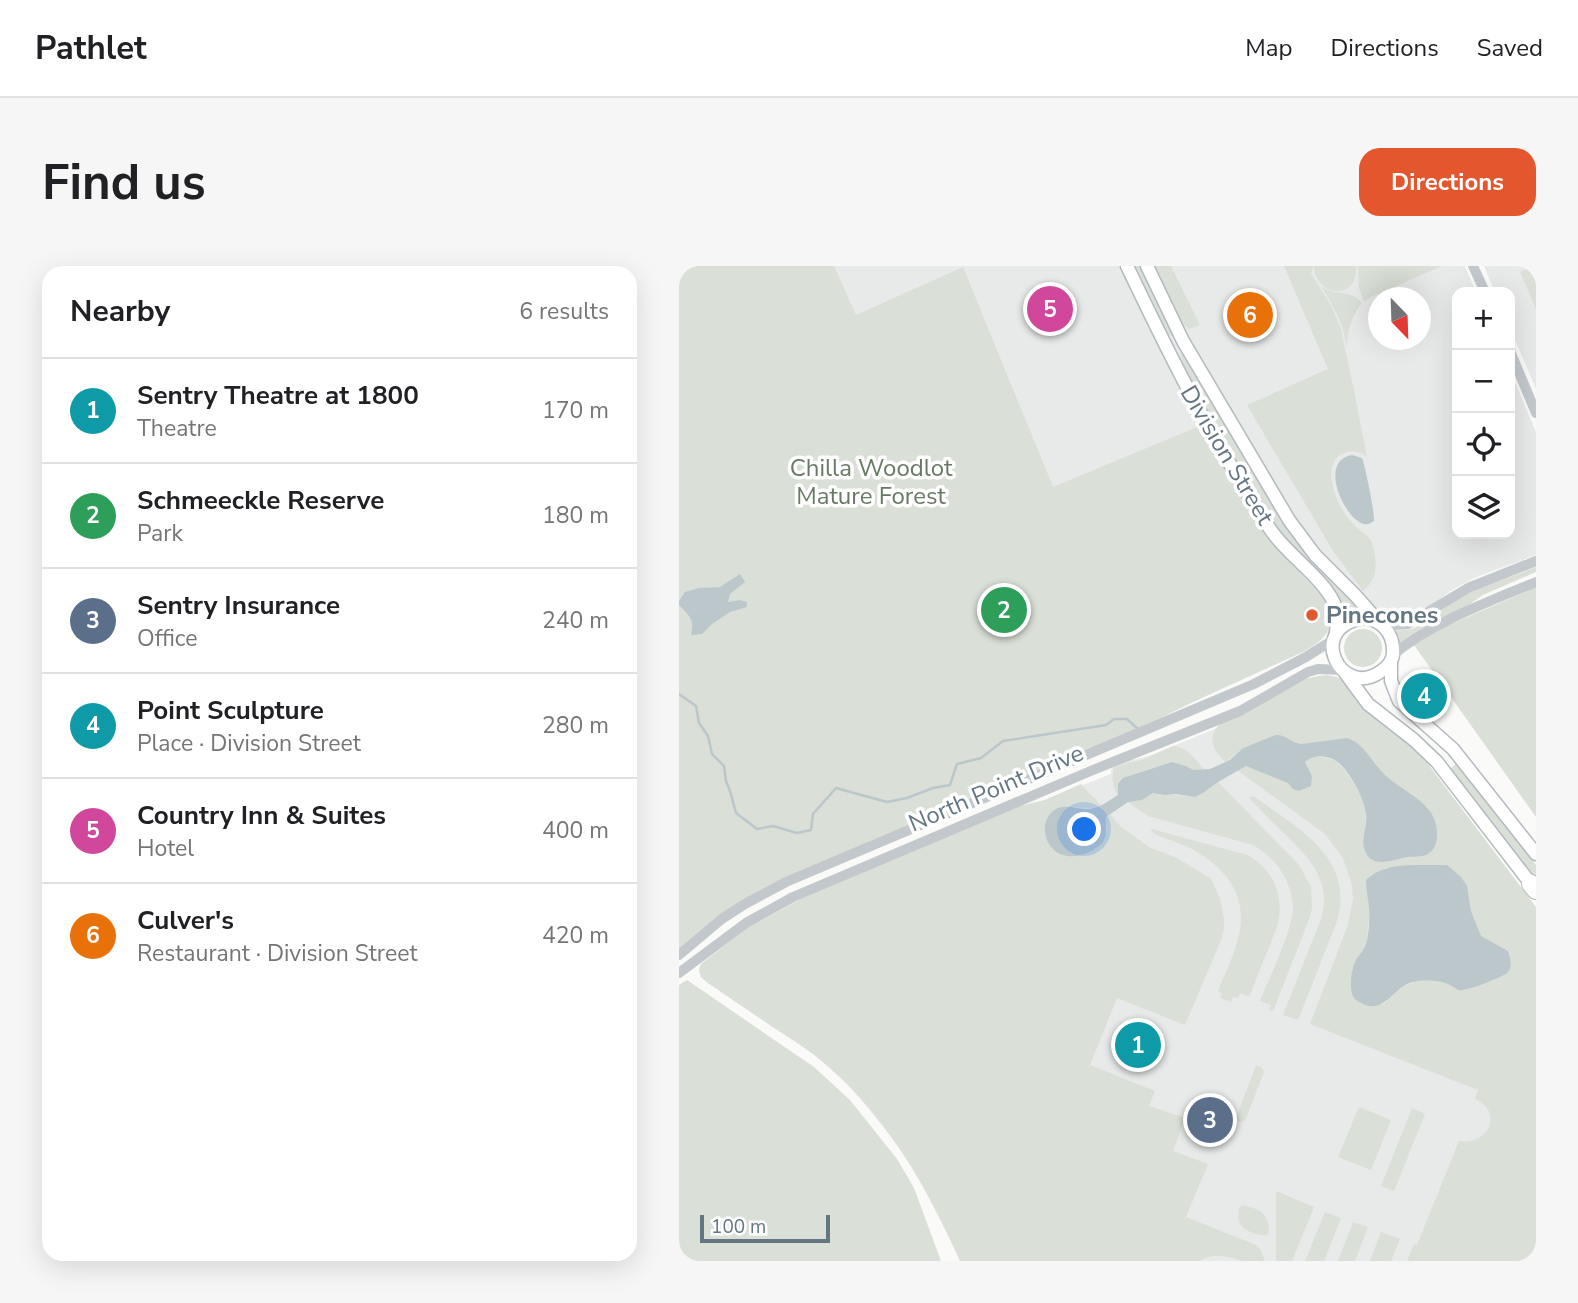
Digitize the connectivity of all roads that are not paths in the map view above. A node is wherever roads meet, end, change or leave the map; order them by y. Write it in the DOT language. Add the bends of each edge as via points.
graph roads {
  1 [pos="1127,266"];
  2 [pos="1147,266"];
  3 [pos="1473,266"];
  4 [pos="1483,287"];
  5 [pos="1515,363"];
  6 [pos="1536,413"];
  7 [pos="1536,561"];
  8 [pos="1536,582"];
  9 [pos="1381,623"];
  10 [pos="1334,636"];
  11 [pos="1392,658"];
  12 [pos="1343,672"];
  13 [pos="1536,854"];
  14 [pos="1534,887"];
  15 [pos="679,955"];
  16 [pos="679,973"];
  1 -- 10 [label="main road, Division Street" via="1180,376 1263,518 1333,600"];
  2 -- 9 [label="main road, Division Street" via="1183,341 1289,520 1315,555"];
  3 -- 4 [label="street"];
  5 -- 6 [label="street"];
  7 -- 9 [label="street" via="1468,588 1408,624"];
  8 -- 11 [label="street" via="1445,622"];
  9 -- 10 [label="main road" via="1356,619"];
  9 -- 11 [label="main road" via="1392,642"];
  10 -- 12 [label="main road" via="1335,659"];
  10 -- 15 [label="street, North Point Drive" via="1306,657 1254,684 772,889 723,918"];
  11 -- 12 [label="main road" via="1370,677"];
  11 -- 13 [label="main road" via="1391,681 1399,701 1453,749"];
  12 -- 14 [label="main road" via="1368,704 1445,771"];
  12 -- 16 [label="street, North Point Drive" via="1318,669 1303,674 1240,711 793,897 746,923"];
}
